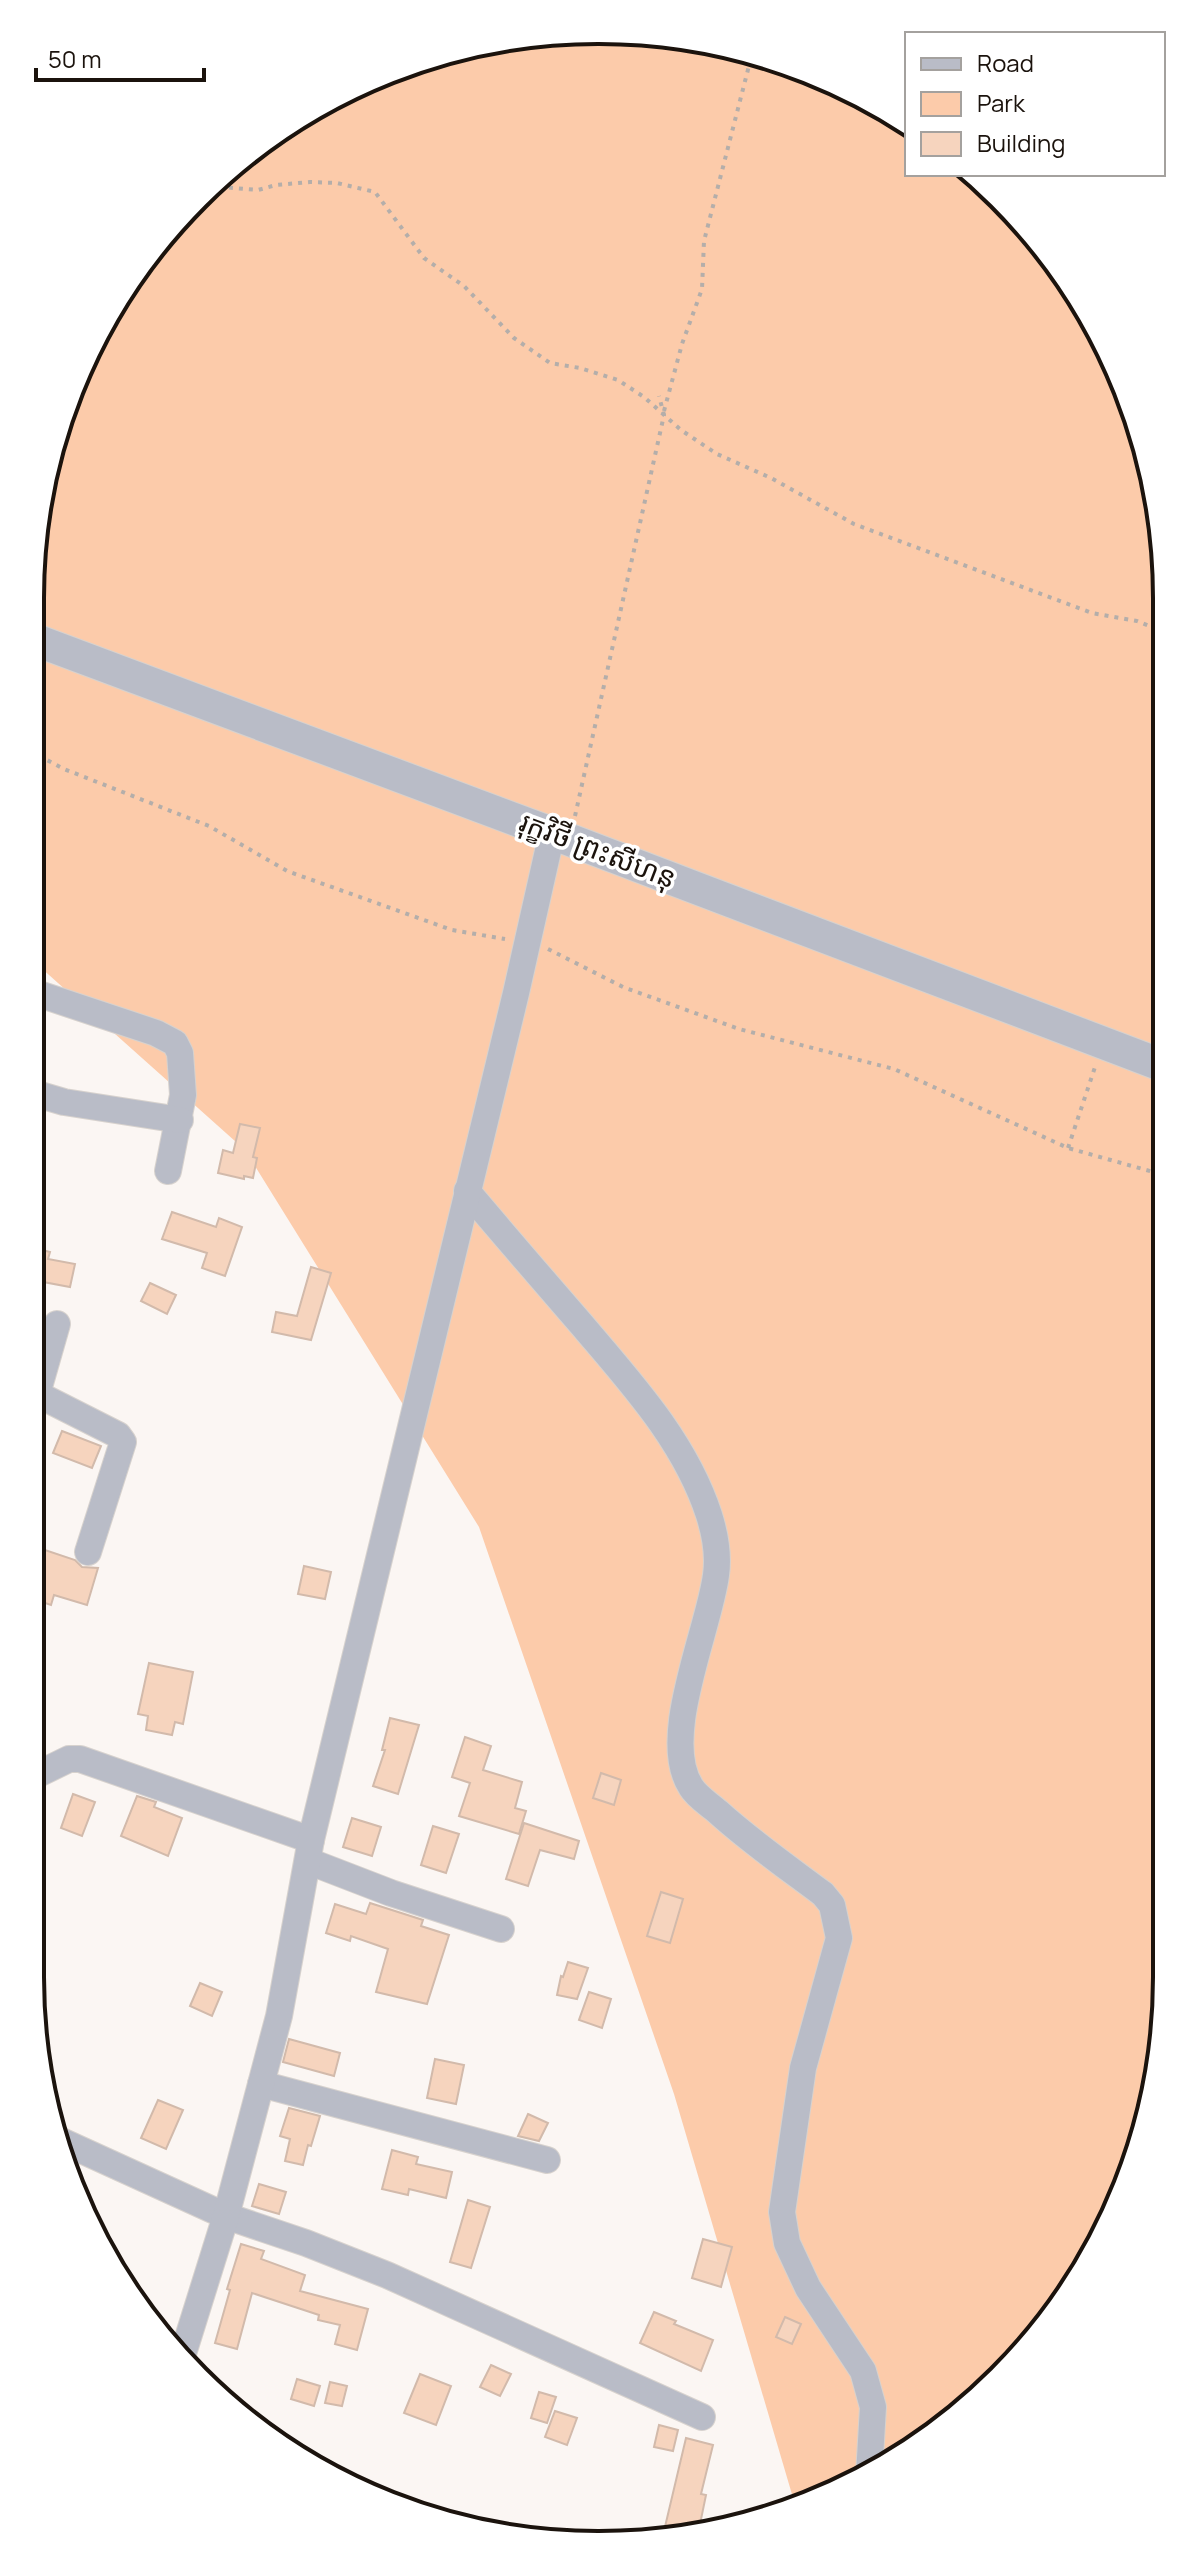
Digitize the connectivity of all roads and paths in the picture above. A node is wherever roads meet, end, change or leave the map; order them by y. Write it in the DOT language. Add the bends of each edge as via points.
graph roads {
  1 [pos="749,65"];
  2 [pos="225,189"];
  3 [pos="659,396"];
  4 [pos="664,415"];
  5 [pos="1153,627"];
  6 [pos="44,643"];
  7 [pos="44,758"];
  8 [pos="561,836"];
  9 [pos="528,940"];
  10 [pos="44,996"];
  11 [pos="1103,1043"];
  12 [pos="1153,1062"];
  13 [pos="44,1096"];
  14 [pos="180,1120"];
  15 [pos="1068,1148"];
  16 [pos="168,1171"];
  17 [pos="1153,1172"];
  18 [pos="467,1191"];
  19 [pos="57,1324"];
  20 [pos="44,1361"];
  21 [pos="44,1398"];
  22 [pos="88,1552"];
  23 [pos="44,1773"];
  24 [pos="310,1850"];
  25 [pos="501,1929"];
  26 [pos="261,2084"];
  27 [pos="70,2145"];
  28 [pos="547,2160"];
  29 [pos="226,2216"];
  30 [pos="185,2346"];
  31 [pos="702,2417"];
  32 [pos="870,2460"];
  1 -- 4 [label="path" via="704,241 702,289"];
  2 -- 4 [label="path" via="310,182 375,192 424,258 464,286 514,338 550,363 618,380"];
  3 -- 4 [label="path"];
  4 -- 5 [label="path" via="717,454 854,524 1092,613"];
  4 -- 8 [label="path"];
  6 -- 8 [label="street, រុក្ខវិថី ព្រះសីហនុ"];
  7 -- 9 [label="path" via="209,826 287,871 452,930"];
  8 -- 9 [label="street"];
  8 -- 11 [label="street, រុក្ខវិថី ព្រះសីហនុ"];
  9 -- 15 [label="path" via="623,987 739,1029 894,1069"];
  9 -- 18 [label="street"];
  10 -- 14 [label="street" via="175,1043 183,1095"];
  11 -- 12 [label="street, រុក្ខវិថី ព្រះសីហនុ"];
  11 -- 15 [label="path"];
  13 -- 14 [label="street"];
  14 -- 16 [label="street"];
  15 -- 17 [label="path"];
  18 -- 24 [label="street"];
  18 -- 32 [label="street" via="646,1402 678,1447 713,1530 717,1573 684,1707 680,1745 685,1775 692,1789 743,1835 823,1894 837,1921 839,1938 803,2068 782,2212 787,2243 808,2288 863,2371 873,2407"];
  19 -- 20 [label="street"];
  21 -- 22 [label="street" via="123,1442"];
  23 -- 24 [label="street" via="80,1759 238,1816"];
  24 -- 25 [label="street" via="380,1890"];
  24 -- 26 [label="street"];
  26 -- 28 [label="street"];
  26 -- 29 [label="street"];
  27 -- 29 [label="street"];
  29 -- 30 [label="street"];
  29 -- 31 [label="street" via="387,2275"];
}
